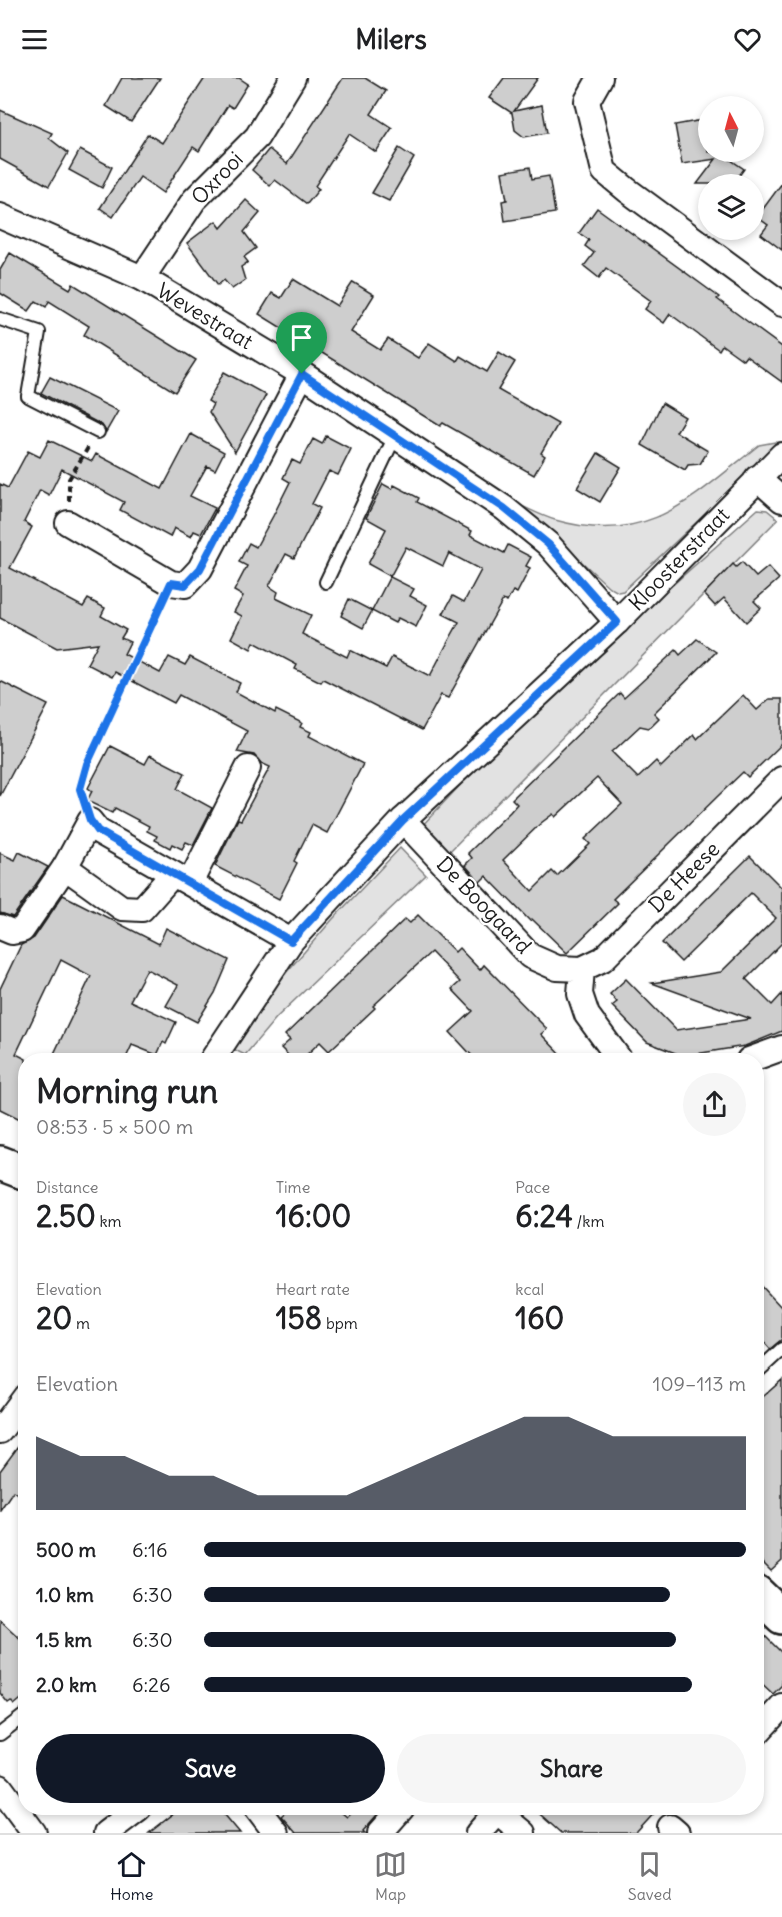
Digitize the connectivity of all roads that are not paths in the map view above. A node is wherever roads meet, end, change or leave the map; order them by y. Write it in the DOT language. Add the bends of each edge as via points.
graph roads {
  1 [pos="293,78"];
  2 [pos="600,78"];
  3 [pos="0,216"];
  4 [pos="142,278"];
  5 [pos="782,304"];
  6 [pos="0,319"];
  7 [pos="302,374"];
  8 [pos="98,432"];
  9 [pos="395,436"];
  10 [pos="782,455"];
  11 [pos="757,478"];
  12 [pos="782,500"];
  13 [pos="68,523"];
  14 [pos="326,582"];
  15 [pos="617,622"];
  16 [pos="248,768"];
  17 [pos="782,778"];
  18 [pos="403,820"];
  19 [pos="65,867"];
  20 [pos="181,878"];
  21 [pos="0,927"];
  22 [pos="291,941"];
  23 [pos="582,969"];
  24 [pos="782,1047"];
  25 [pos="217,1053"];
  26 [pos="615,1053"];
  27 [pos="764,1054"];
  28 [pos="0,1163"];
  29 [pos="18,1170"];
  30 [pos="782,1349"];
  31 [pos="764,1366"];
  32 [pos="18,1407"];
  33 [pos="0,1431"];
  34 [pos="764,1600"];
  35 [pos="782,1617"];
  36 [pos="782,1706"];
  37 [pos="18,1720"];
  38 [pos="764,1725"];
  39 [pos="0,1734"];
  40 [pos="0,1787"];
  41 [pos="18,1811"];
  42 [pos="21,1815"];
  43 [pos="130,1815"];
  44 [pos="262,1815"];
  45 [pos="396,1815"];
  46 [pos="491,1815"];
  47 [pos="502,1815"];
  48 [pos="34,1833"];
  49 [pos="106,1833"];
  50 [pos="276,1833"];
  51 [pos="380,1833"];
  52 [pos="478,1833"];
  53 [pos="523,1833"];
  1 -- 4 [label="street, Oxrooi" via="257,137 194,200"];
  2 -- 5 [label="street" via="587,100 604,171"];
  3 -- 4 [label="street, Wevestraat"];
  4 -- 7 [label="street, Wevestraat"];
  6 -- 8 [label="lane" via="39,332 28,396"];
  7 -- 9 [label="street, Wevestraat"];
  7 -- 13 [label="street" via="200,569 185,585 171,583"];
  9 -- 14 [label="lane"];
  9 -- 15 [label="street, Wevestraat" via="504,508 548,544"];
  10 -- 11 [label="street, Kloosterstraat"];
  11 -- 12 [label="street"];
  11 -- 15 [label="street, Kloosterstraat"];
  15 -- 18 [label="street, Kloosterstraat"];
  16 -- 20 [label="street"];
  17 -- 23 [label="street, De Heese" via="603,959"];
  18 -- 22 [label="street, Kloosterstraat"];
  18 -- 23 [label="street, De Boogaard" via="530,956 557,968"];
  19 -- 20 [label="street" via="122,908 142,909"];
  19 -- 20 [label="street" via="90,820 98,831"];
  19 -- 21 [label="street" via="22,930 12,932"];
  20 -- 22 [label="street"];
  22 -- 25 [label="street, Kloosterstraat"];
  23 -- 26 [label="street" via="580,994 586,1015"];
  24 -- 27 [label="street"];
  28 -- 29 [label="street"];
  30 -- 31 [label="lane"];
  32 -- 33 [label="street"];
  34 -- 35 [label="street"];
  36 -- 38 [label="street"];
  37 -- 39 [label="lane"];
  40 -- 41 [label="street"];
  42 -- 48 [label="street"];
  43 -- 49 [label="street"];
  44 -- 50 [label="street"];
  45 -- 51 [label="street"];
  46 -- 52 [label="street"];
  47 -- 53 [label="street"];
}
